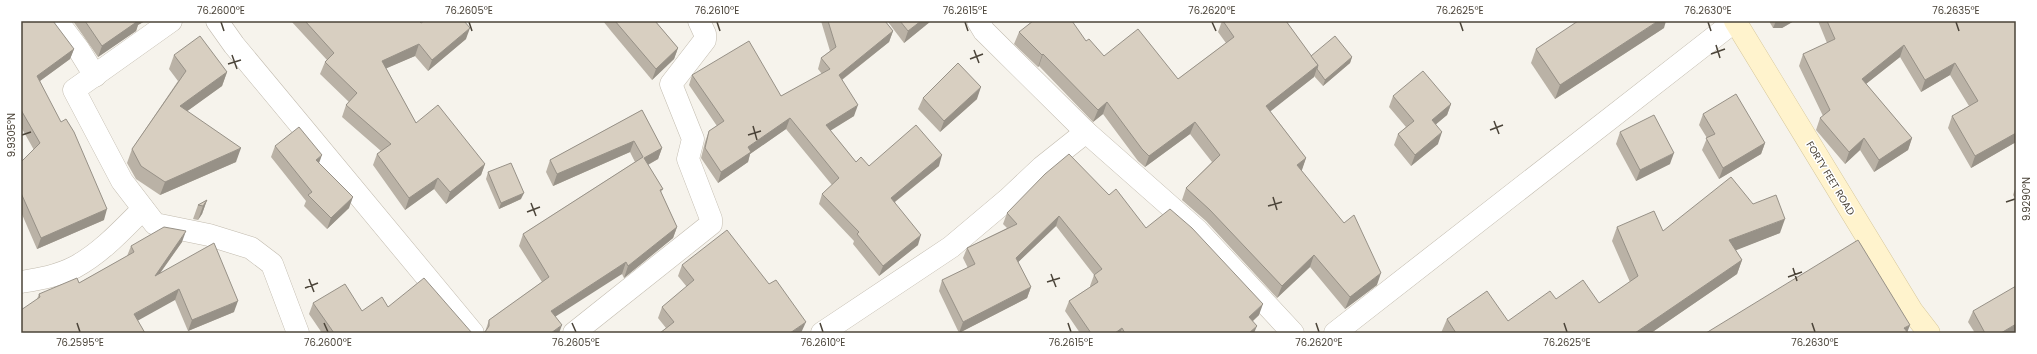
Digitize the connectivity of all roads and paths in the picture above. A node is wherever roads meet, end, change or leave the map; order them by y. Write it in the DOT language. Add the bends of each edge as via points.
graph roads {
  1 [pos="57,21"];
  2 [pos="171,21"];
  3 [pos="217,21"];
  4 [pos="699,21"];
  5 [pos="978,21"];
  6 [pos="1735,21"];
  7 [pos="95,76"];
  8 [pos="1086,132"];
  9 [pos="143,209"];
  10 [pos="21,282"];
  11 [pos="298,333"];
  12 [pos="473,333"];
  13 [pos="574,333"];
  14 [pos="822,333"];
  15 [pos="1293,333"];
  16 [pos="1335,333"];
  17 [pos="1929,333"];
  1 -- 7 [label="street"];
  2 -- 7 [label="street"];
  3 -- 12 [label="street" via="234,46"];
  4 -- 13 [label="street" via="705,40 671,84 693,139 688,159 712,224"];
  5 -- 8 [label="street" via="984,31"];
  6 -- 16 [label="street"];
  6 -- 17 [label="main road, FORTY FEET ROAD" via="1912,311"];
  7 -- 9 [label="street" via="74,90 122,181"];
  8 -- 14 [label="street" via="951,247"];
  8 -- 15 [label="street" via="1197,230"];
  9 -- 10 [label="street" via="105,247 74,267 52,276"];
  9 -- 11 [label="street" via="155,224 209,235 251,248 272,264"];
}
